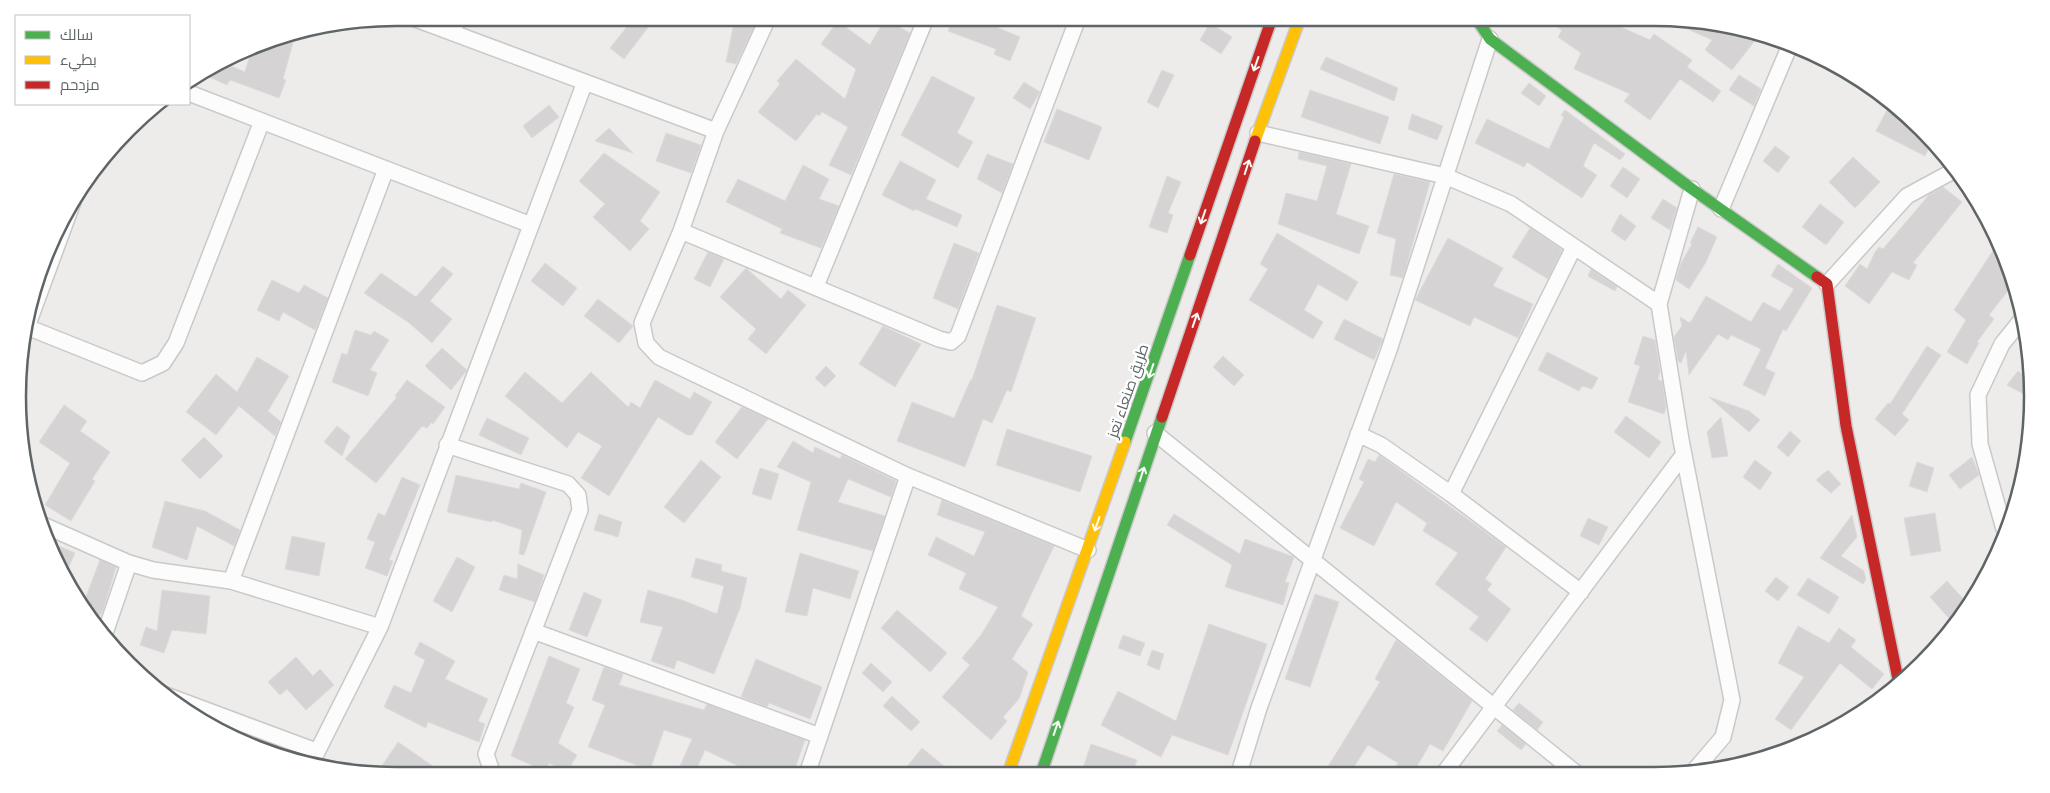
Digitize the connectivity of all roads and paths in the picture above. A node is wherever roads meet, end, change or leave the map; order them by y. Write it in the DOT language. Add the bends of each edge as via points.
graph roads {
  1 [pos="434,26"];
  2 [pos="455,26"];
  3 [pos="764,26"];
  4 [pos="923,26"];
  5 [pos="1075,26"];
  6 [pos="1269,26"];
  7 [pos="1297,26"];
  8 [pos="1481,26"];
  9 [pos="453,33"];
  10 [pos="1490,39"];
  11 [pos="1787,51"];
  12 [pos="585,82"];
  13 [pos="190,93"];
  14 [pos="262,121"];
  15 [pos="716,131"];
  16 [pos="1258,133"];
  17 [pos="386,169"];
  18 [pos="1949,174"];
  19 [pos="1445,176"];
  20 [pos="1216,179"];
  21 [pos="1240,189"];
  22 [pos="1692,189"];
  23 [pos="1721,210"];
  24 [pos="531,225"];
  25 [pos="681,231"];
  26 [pos="1574,246"];
  27 [pos="1827,284"];
  28 [pos="816,286"];
  29 [pos="1659,304"];
  30 [pos="2017,325"];
  31 [pos="31,336"];
  32 [pos="1156,433"];
  33 [pos="1358,433"];
  34 [pos="447,445"];
  35 [pos="1684,454"];
  36 [pos="908,476"];
  37 [pos="1451,494"];
  38 [pos="2002,522"];
  39 [pos="50,528"];
  40 [pos="1088,550"];
  41 [pos="1312,560"];
  42 [pos="129,563"];
  43 [pos="232,581"];
  44 [pos="1581,592"];
  45 [pos="107,627"];
  46 [pos="380,627"];
  47 [pos="533,631"];
  48 [pos="1897,676"];
  49 [pos="1495,707"];
  50 [pos="198,709"];
  51 [pos="820,736"];
  52 [pos="314,757"];
  53 [pos="1700,764"];
  54 [pos="490,767"];
  55 [pos="809,767"];
  56 [pos="1010,767"];
  57 [pos="1043,767"];
  58 [pos="1241,767"];
  59 [pos="1449,767"];
  60 [pos="1570,767"];
  1 -- 9 [label="street"];
  2 -- 9 [label="street"];
  3 -- 15 [label="street"];
  4 -- 28 [label="street"];
  5 -- 28 [label="street" via="958,336 950,342 939,339"];
  6 -- 20 [label="main road, طريق صنعاء تعز, one-way"];
  7 -- 16 [label="main road"];
  8 -- 10 [label="main road"];
  9 -- 12 [label="street"];
  10 -- 19 [label="street"];
  10 -- 22 [label="main road"];
  11 -- 23 [label="street"];
  12 -- 15 [label="street"];
  12 -- 24 [label="street"];
  13 -- 14 [label="street"];
  14 -- 17 [label="street"];
  14 -- 31 [label="street" via="176,343 163,362 142,373"];
  15 -- 25 [label="street"];
  16 -- 19 [label="street"];
  21 -- 16 [label="main road, one-way"];
  17 -- 24 [label="street"];
  17 -- 43 [label="street"];
  18 -- 27 [label="street" via="1907,196"];
  19 -- 26 [label="street" via="1511,204"];
  19 -- 33 [label="street" via="1389,350"];
  20 -- 21 [label="main road"];
  20 -- 40 [label="main road, طريق صنعاء تعز, one-way"];
  32 -- 21 [label="main road, one-way"];
  22 -- 23 [label="main road"];
  22 -- 29 [label="street"];
  23 -- 27 [label="main road"];
  24 -- 34 [label="street"];
  25 -- 28 [label="street"];
  25 -- 36 [label="street" via="642,323 646,343 659,357"];
  26 -- 29 [label="street"];
  26 -- 37 [label="street"];
  27 -- 48 [label="main road" via="1846,426"];
  29 -- 35 [label="street"];
  30 -- 38 [label="street" via="2002,344 1978,396 1980,444"];
  32 -- 41 [label="street"];
  57 -- 32 [label="main road, one-way"];
  33 -- 37 [label="street" via="1381,445"];
  33 -- 41 [label="street"];
  34 -- 46 [label="street"];
  34 -- 47 [label="street" via="568,484 578,496 580,510"];
  35 -- 44 [label="street"];
  35 -- 53 [label="street" via="1732,700 1723,737"];
  36 -- 40 [label="street"];
  36 -- 51 [label="street"];
  37 -- 44 [label="street"];
  39 -- 42 [label="street"];
  40 -- 56 [label="main road, طريق صنعاء تعز"];
  41 -- 49 [label="street"];
  41 -- 58 [label="street"];
  42 -- 43 [label="street" via="153,570"];
  42 -- 45 [label="street"];
  43 -- 46 [label="street"];
  44 -- 49 [label="street"];
  46 -- 52 [label="street"];
  47 -- 51 [label="street"];
  47 -- 54 [label="street" via="486,754"];
  49 -- 59 [label="street"];
  49 -- 60 [label="street"];
  50 -- 52 [label="street"];
  51 -- 55 [label="street"];
}
